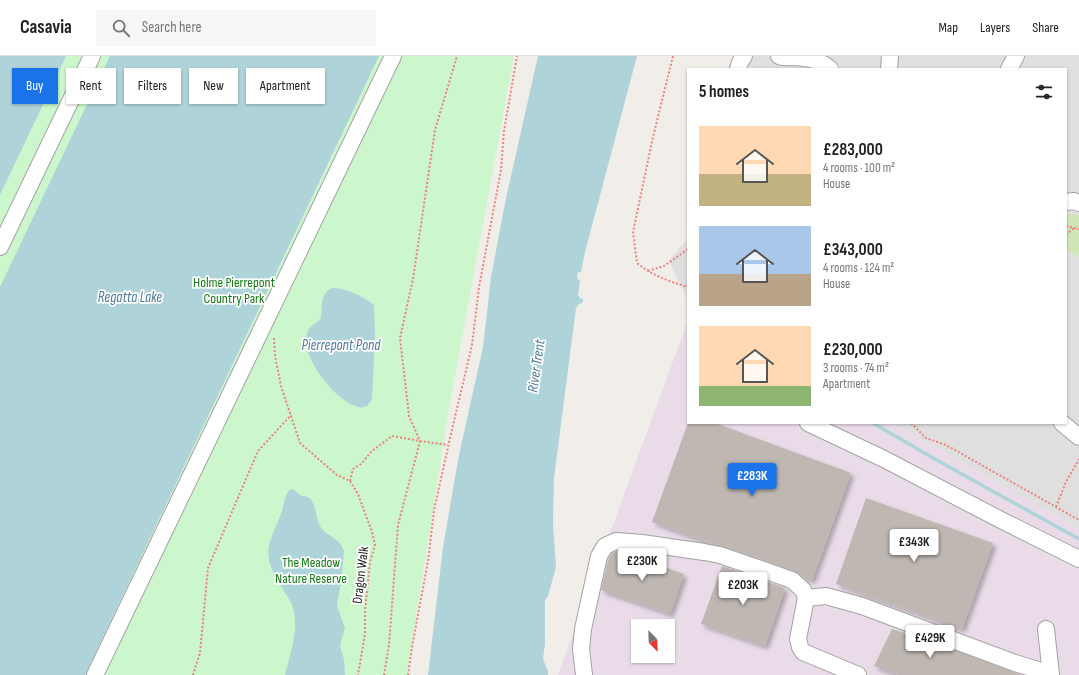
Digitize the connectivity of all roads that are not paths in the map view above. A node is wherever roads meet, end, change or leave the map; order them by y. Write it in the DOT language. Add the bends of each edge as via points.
graph roads {
  1 [pos="92,56"];
  2 [pos="393,56"];
  3 [pos="779,56"];
  4 [pos="890,56"];
  5 [pos="1016,56"];
  6 [pos="829,68"];
  7 [pos="889,68"];
  8 [pos="1010,68"];
  9 [pos="1067,202"];
  10 [pos="1079,203"];
  11 [pos="0,247"];
  12 [pos="810,424"];
  13 [pos="1063,424"];
  14 [pos="1079,437"];
  15 [pos="1079,559"];
  16 [pos="806,598"];
  17 [pos="1046,629"];
  18 [pos="95,675"];
  19 [pos="584,675"];
  20 [pos="858,675"];
  21 [pos="1051,675"];
  1 -- 11 [label="street"];
  2 -- 18 [label="street"];
  3 -- 6 [label="street" via="805,58"];
  4 -- 7 [label="street"];
  5 -- 8 [label="street"];
  9 -- 10 [label="street"];
  12 -- 15 [label="street" via="884,458"];
  13 -- 14 [label="street"];
  16 -- 19 [label="street" via="803,590 792,580 720,555 616,541 605,546 599,556 583,629 581,649"];
  16 -- 20 [label="street" via="798,639 803,652"];
  16 -- 21 [label="street" via="826,596 862,606"];
  17 -- 21 [label="street"];
}
